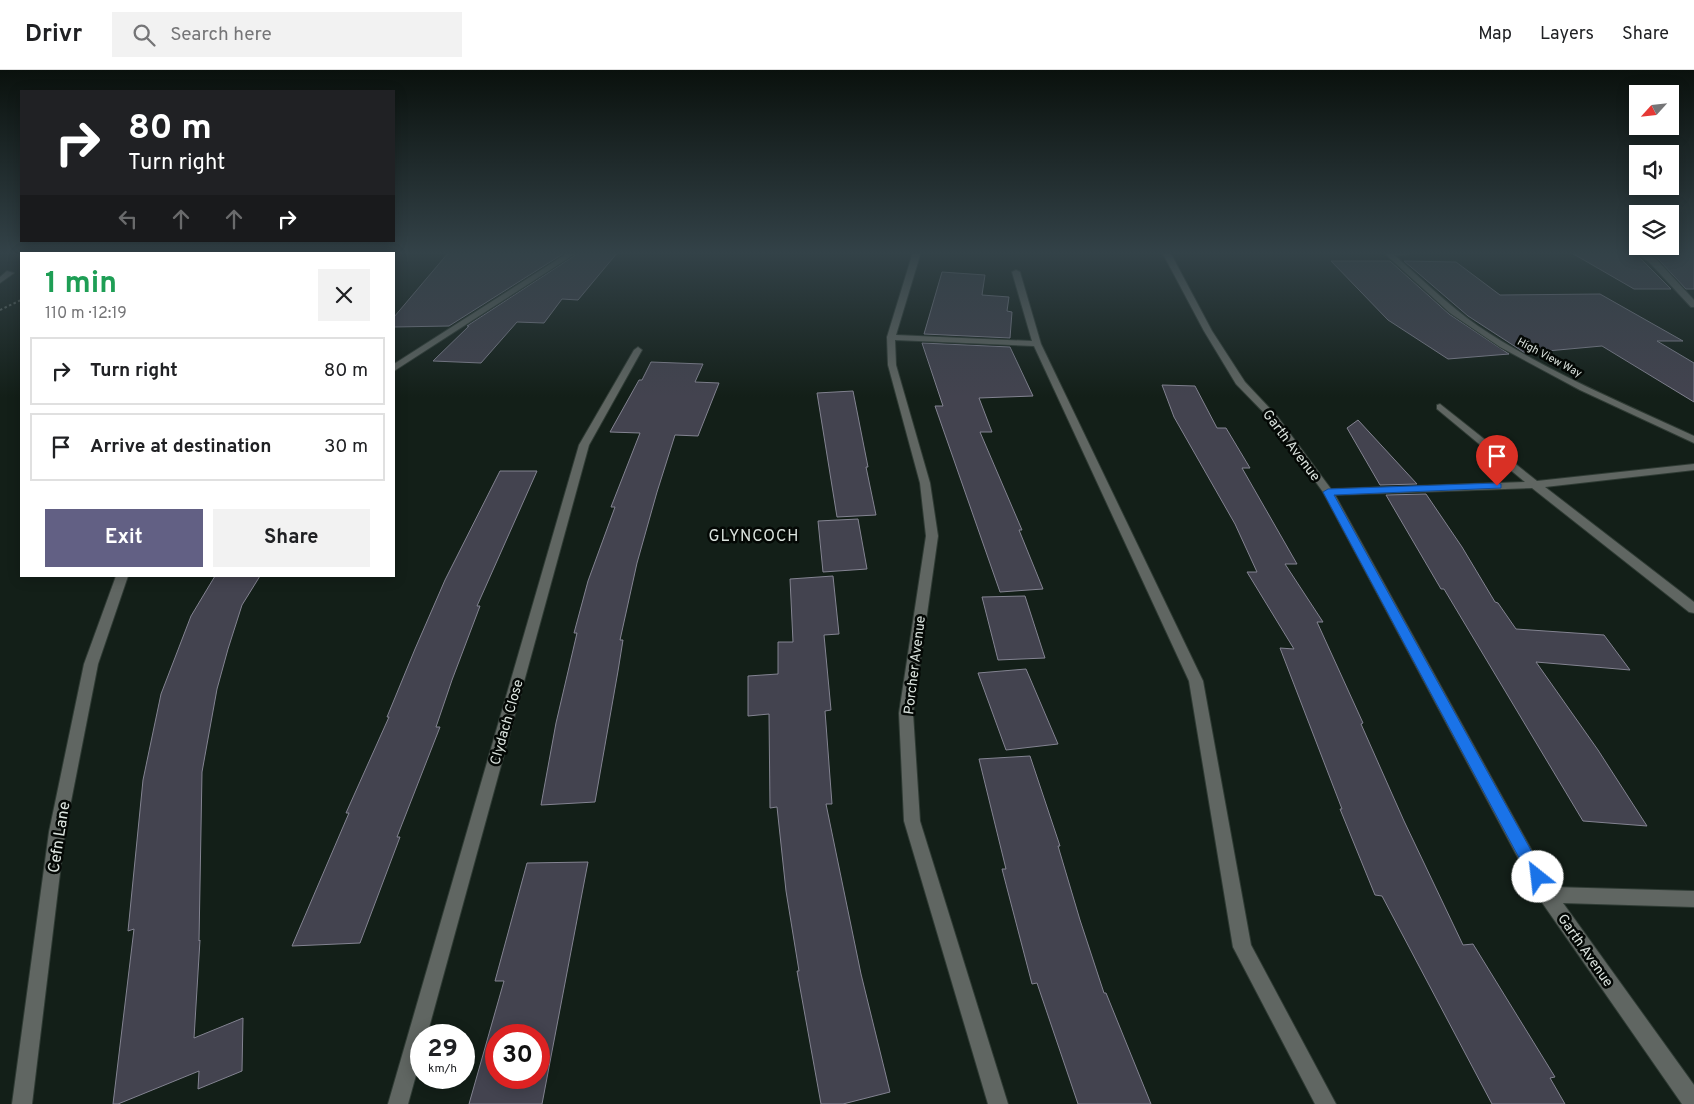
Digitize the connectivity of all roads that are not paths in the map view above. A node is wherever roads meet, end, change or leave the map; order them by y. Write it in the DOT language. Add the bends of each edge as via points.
graph roads {
  1 [pos="499,300"];
  2 [pos="902,300"];
  3 [pos="1025,300"];
  4 [pos="1192,300"];
  5 [pos="1440,300"];
  6 [pos="891,337"];
  7 [pos="1038,344"];
  8 [pos="638,350"];
  9 [pos="395,367"];
  10 [pos="1440,407"];
  11 [pos="1694,440"];
  12 [pos="1694,467"];
  13 [pos="1535,485"];
  14 [pos="1328,492"];
  15 [pos="122,577"];
  16 [pos="1694,610"];
  17 [pos="1548,895"];
  18 [pos="1694,899"];
  19 [pos="1694,1103"];
  20 [pos="22,1104"];
  21 [pos="398,1104"];
  22 [pos="998,1104"];
  23 [pos="1326,1104"];
  1 -- 9 [label="street"];
  2 -- 6 [label="street, Porcher Avenue"];
  3 -- 7 [label="street"];
  4 -- 14 [label="street, Garth Avenue" via="1241,384 1274,418"];
  5 -- 11 [label="street, High View Way" via="1476,328 1548,370"];
  6 -- 7 [label="street"];
  6 -- 22 [label="street, Porcher Avenue" via="892,365 925,483 932,536 906,713 912,821"];
  7 -- 23 [label="street" via="1196,681 1242,946"];
  8 -- 21 [label="street, Clydach Close" via="584,445"];
  10 -- 13 [label="street"];
  12 -- 13 [label="street"];
  13 -- 14 [label="street"];
  13 -- 16 [label="street"];
  14 -- 17 [label="street, Garth Avenue"];
  15 -- 20 [label="street, Cefn Lane" via="91,664 57,832"];
  17 -- 18 [label="street"];
  17 -- 19 [label="street, Garth Avenue"];
}
